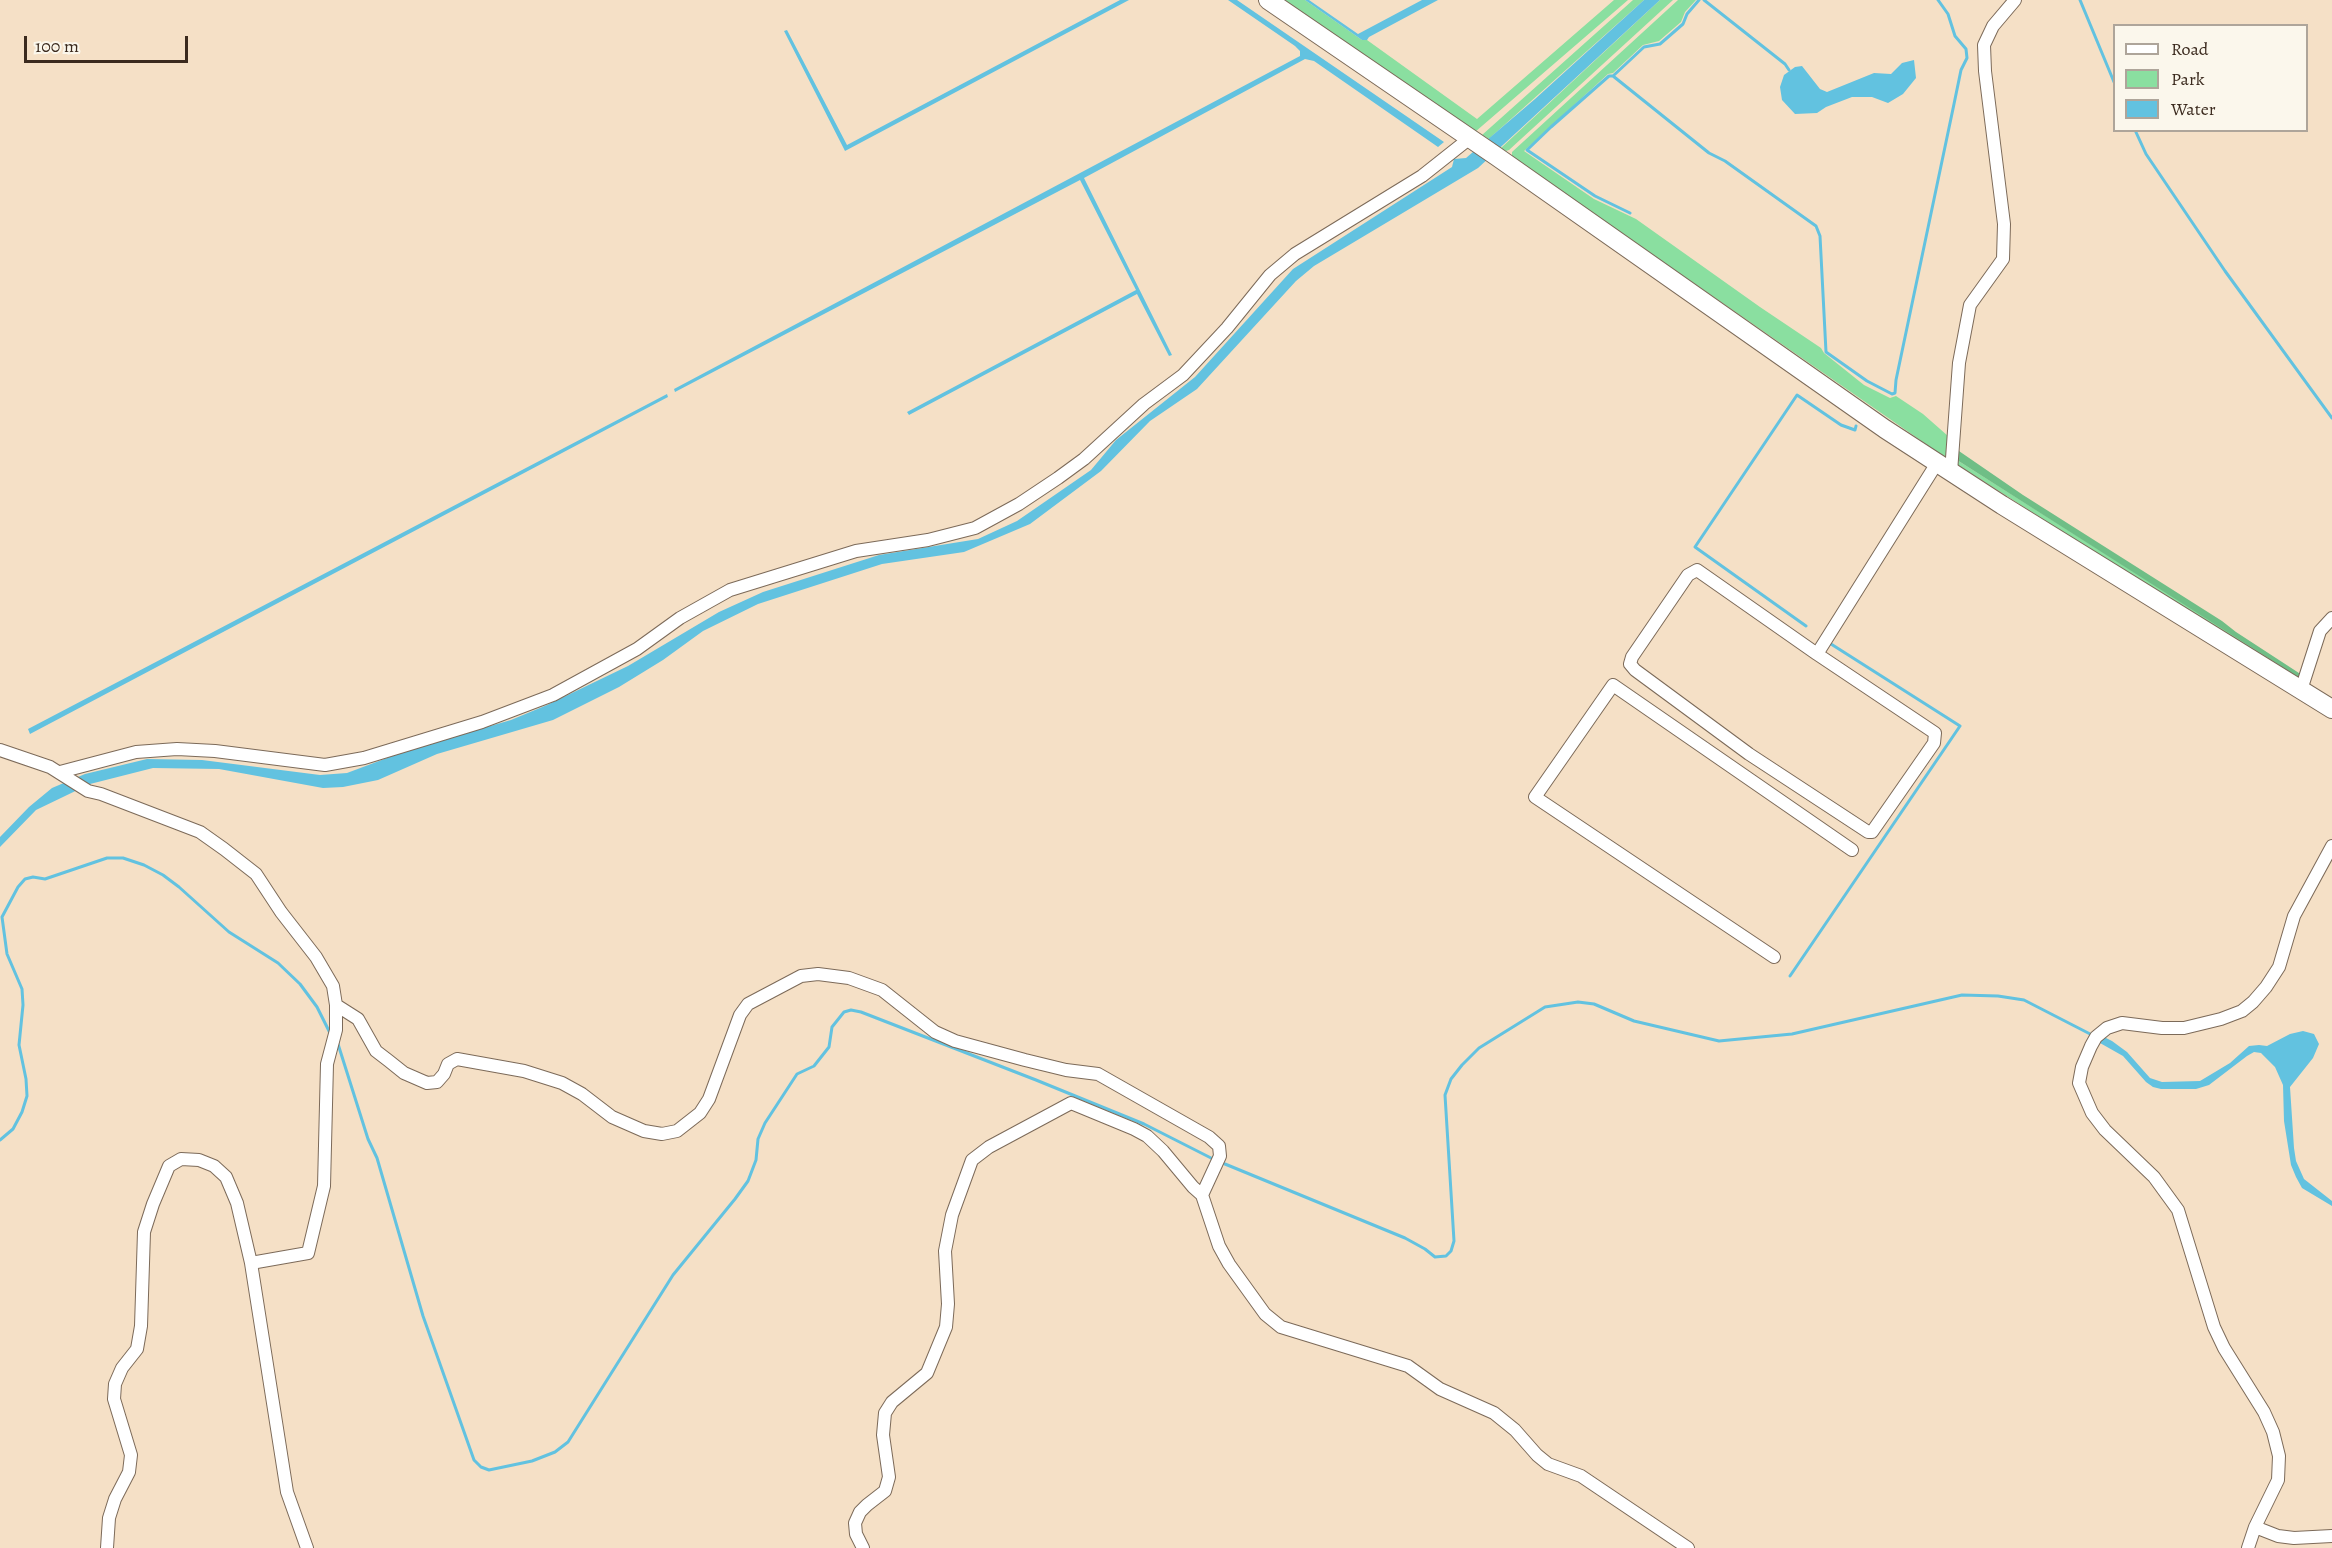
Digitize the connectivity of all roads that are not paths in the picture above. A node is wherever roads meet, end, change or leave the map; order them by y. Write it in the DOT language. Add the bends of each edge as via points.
graph roads {
  1 [pos="1268,0"];
  2 [pos="2014,0"];
  3 [pos="1473,141"];
  4 [pos="1944,467"];
  5 [pos="2332,618"];
  6 [pos="1817,654"];
  7 [pos="2301,690"];
  8 [pos="1664,692"];
  9 [pos="2332,709"];
  10 [pos="1652,711"];
  11 [pos="0,750"];
  12 [pos="1749,754"];
  13 [pos="1738,771"];
  14 [pos="64,775"];
  15 [pos="1837,811"];
  16 [pos="1823,830"];
  17 [pos="2332,846"];
  18 [pos="1852,850"];
  19 [pos="1774,957"];
  20 [pos="336,1005"];
  21 [pos="1202,1195"];
  22 [pos="252,1263"];
  23 [pos="2255,1527"];
  24 [pos="2332,1536"];
  25 [pos="107,1548"];
  26 [pos="307,1548"];
  27 [pos="863,1548"];
  28 [pos="1688,1548"];
  29 [pos="2248,1548"];
  1 -- 3 [label="main road"];
  2 -- 4 [label="street" via="1984,45 2004,224 2003,259 1970,305"];
  3 -- 4 [label="main road"];
  3 -- 14 [label="street" via="1295,254 1270,275 1183,375 1144,404 1084,459 991,520 955,534 847,554 730,591 553,695 482,722 364,758 325,765 177,749 136,752"];
  4 -- 6 [label="street"];
  4 -- 7 [label="main road"];
  5 -- 7 [label="street" via="2320,631"];
  6 -- 8 [label="street" via="1697,570 1688,574 1630,664"];
  6 -- 15 [label="street" via="1932,730 1936,737 1872,832"];
  7 -- 9 [label="main road"];
  8 -- 10 [label="street"];
  8 -- 12 [label="street"];
  10 -- 13 [label="street"];
  10 -- 19 [label="street" via="1613,685 1535,797"];
  11 -- 14 [label="street"];
  12 -- 13 [label="street"];
  12 -- 15 [label="street"];
  13 -- 16 [label="street"];
  14 -- 20 [label="street" via="88,791 200,832 255,874 316,957 333,986"];
  15 -- 16 [label="street"];
  16 -- 18 [label="street"];
  17 -- 23 [label="street" via="2294,916 2279,967 2253,1002 2221,1019 2184,1028 2122,1023 2107,1028 2091,1046 2079,1083 2092,1113 2105,1130 2154,1177 2178,1210 2214,1327 2274,1432 2278,1480"];
  20 -- 21 [label="street" via="358,1019 376,1051 404,1073 427,1083 437,1082 448,1064 457,1059 524,1071 562,1083 612,1117 662,1134 677,1131 700,1113 748,1004 801,976 849,978 882,990 936,1032 955,1041 1066,1070 1098,1074 1209,1137 1219,1146 1220,1156"];
  20 -- 22 [label="street" via="336,1030 327,1064 324,1186 308,1253"];
  21 -- 27 [label="street" via="1146,1136 1071,1103 972,1160 952,1215 945,1251 946,1327 927,1373 892,1402 885,1413 883,1435 889,1478 885,1491 860,1512 855,1523"];
  21 -- 28 [label="street" via="1229,1264 1265,1314 1281,1327 1408,1366 1440,1389 1494,1413 1548,1464 1581,1476"];
  22 -- 25 [label="street" via="237,1203 226,1177 199,1160 181,1159 168,1166 144,1232 137,1349 115,1384 114,1399 130,1455 129,1472 109,1518"];
  22 -- 26 [label="street" via="287,1492"];
  23 -- 24 [label="street" via="2294,1538"];
  23 -- 29 [label="street"];
}
